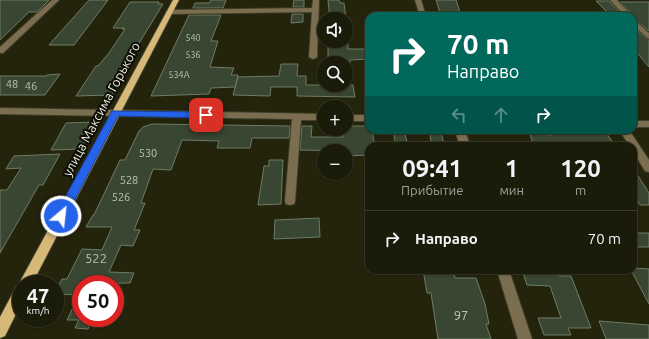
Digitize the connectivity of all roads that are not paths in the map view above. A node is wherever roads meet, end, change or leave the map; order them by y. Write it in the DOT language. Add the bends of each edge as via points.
graph roads {
  1 [pos="56,0"];
  2 [pos="176,0"];
  3 [pos="316,0"];
  4 [pos="418,0"];
  5 [pos="613,0"];
  6 [pos="316,10"];
  7 [pos="169,12"];
  8 [pos="422,12"];
  9 [pos="625,12"];
  10 [pos="637,25"];
  11 [pos="649,37"];
  12 [pos="0,51"];
  13 [pos="313,57"];
  14 [pos="0,111"];
  15 [pos="115,113"];
  16 [pos="297,117"];
  17 [pos="317,117"];
  18 [pos="353,118"];
  19 [pos="365,118"];
  20 [pos="637,124"];
  21 [pos="649,124"];
  22 [pos="637,150"];
  23 [pos="649,168"];
  24 [pos="290,201"];
  25 [pos="504,274"];
  26 [pos="30,275"];
  27 [pos="12,308"];
  28 [pos="0,331"];
  29 [pos="525,339"];
  1 -- 12 [label="street"];
  2 -- 7 [label="main road, улица Максима Горького"];
  3 -- 6 [label="street"];
  4 -- 8 [label="street"];
  5 -- 9 [label="street"];
  6 -- 7 [label="street"];
  6 -- 13 [label="street"];
  7 -- 15 [label="main road, улица Максима Горького"];
  10 -- 11 [label="street"];
  14 -- 15 [label="street"];
  15 -- 16 [label="street"];
  15 -- 26 [label="main road, улица Максима Горького"];
  16 -- 17 [label="street"];
  16 -- 24 [label="street"];
  18 -- 19 [label="street"];
  20 -- 21 [label="street"];
  22 -- 23 [label="street"];
  25 -- 29 [label="street"];
  27 -- 28 [label="main road"];
}
